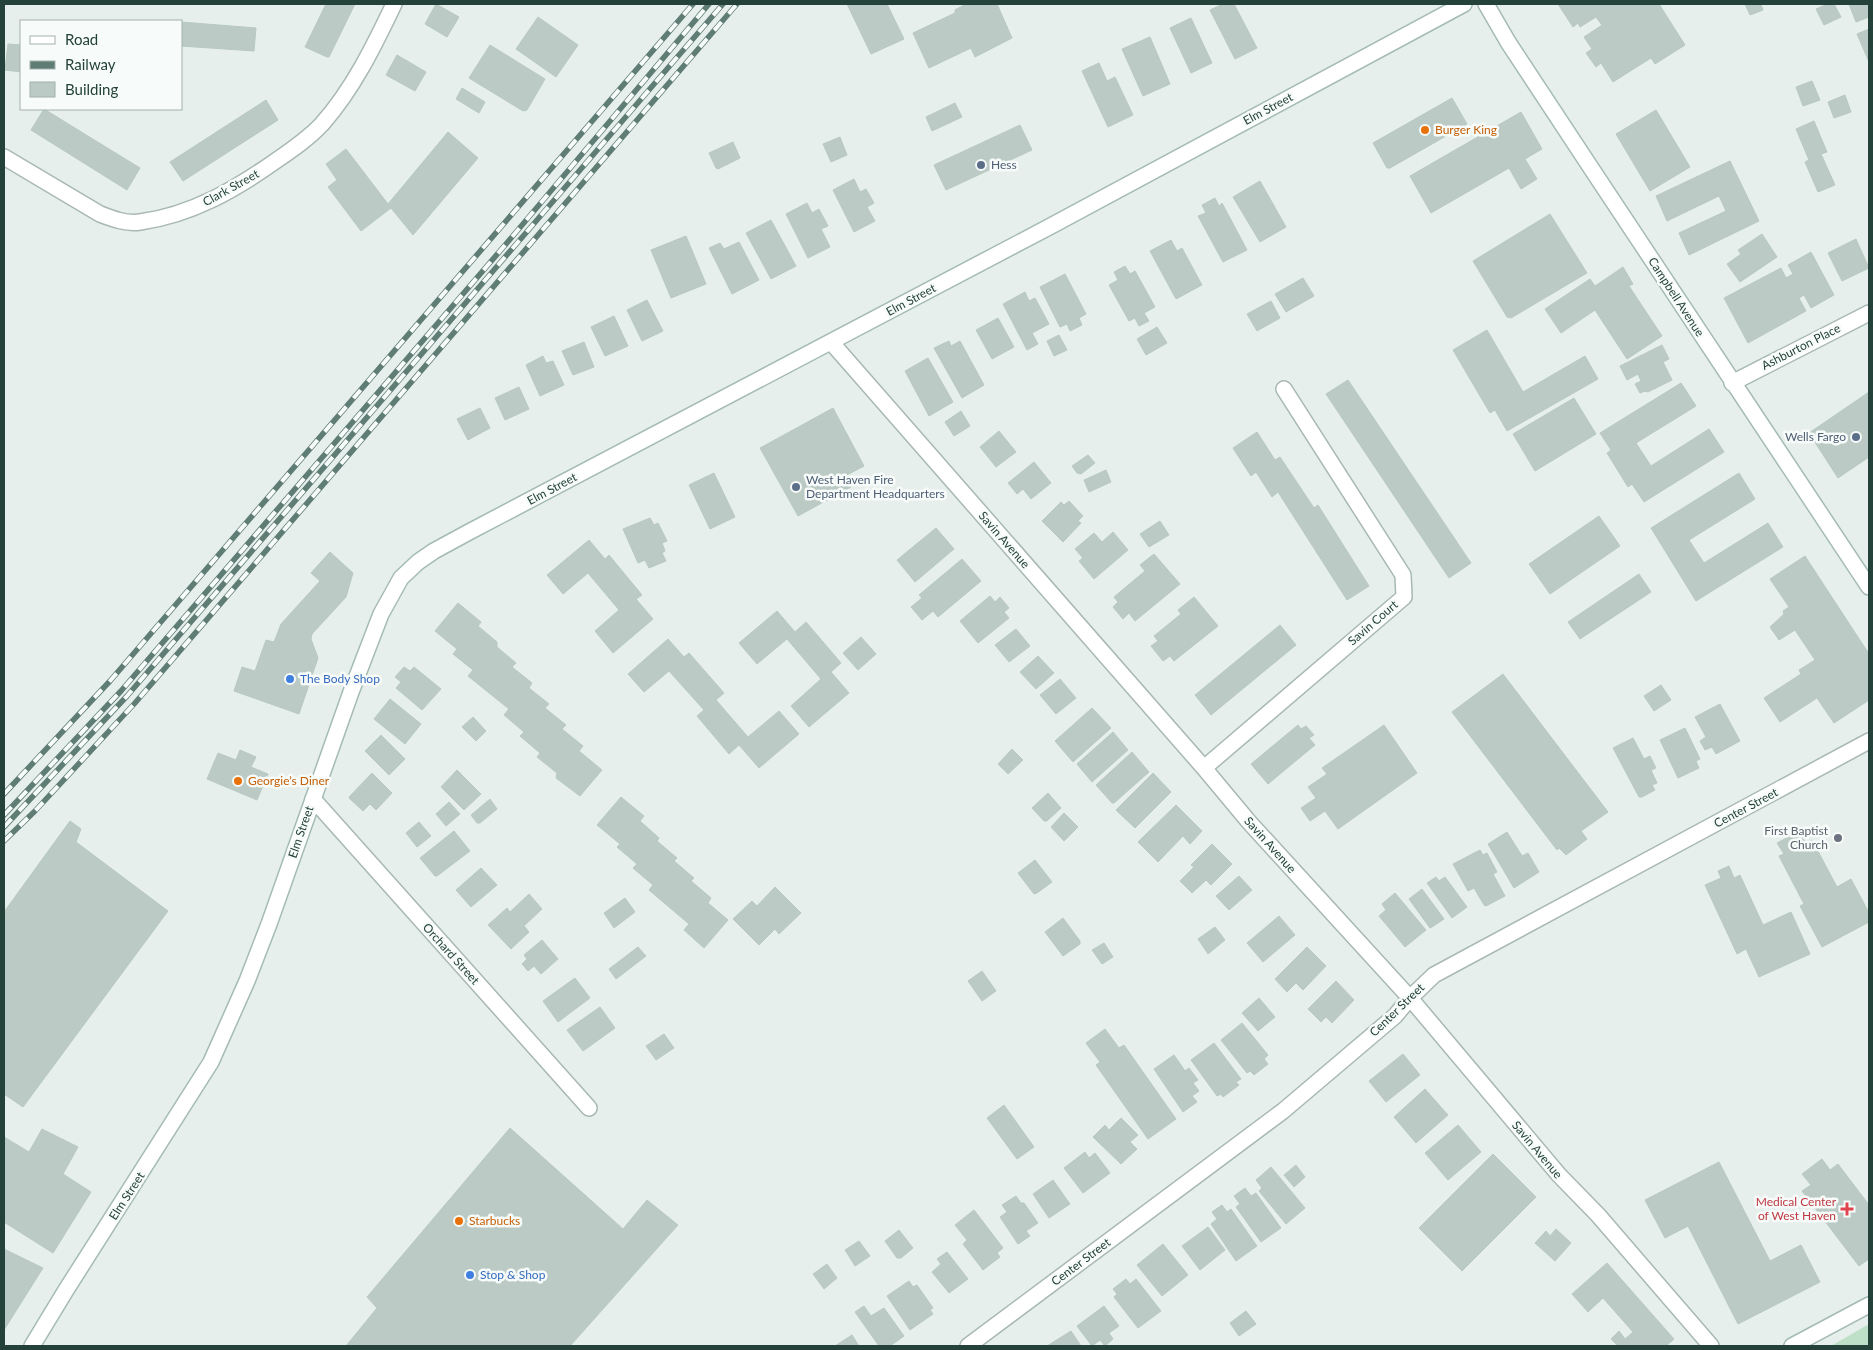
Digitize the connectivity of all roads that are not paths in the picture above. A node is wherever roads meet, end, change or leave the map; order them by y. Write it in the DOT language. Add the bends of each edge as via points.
graph roads {
  1 [pos="394,4"];
  2 [pos="1464,4"];
  3 [pos="1486,4"];
  4 [pos="4,157"];
  5 [pos="1869,313"];
  6 [pos="831,342"];
  7 [pos="1732,383"];
  8 [pos="1284,389"];
  9 [pos="1869,588"];
  10 [pos="1869,741"];
  11 [pos="1204,768"];
  12 [pos="313,799"];
  13 [pos="1410,998"];
  14 [pos="589,1108"];
  15 [pos="1869,1305"];
  16 [pos="32,1346"];
  17 [pos="968,1346"];
  18 [pos="1711,1346"];
  19 [pos="1792,1346"];
  1 -- 4 [label="street, Clark Street" via="345,94 321,124 261,171 192,209 139,222 116,221"];
  2 -- 6 [label="street, Elm Street"];
  3 -- 7 [label="street, Campbell Avenue"];
  5 -- 7 [label="street, Ashburton Place"];
  6 -- 11 [label="street, Savin Avenue"];
  6 -- 12 [label="street, Elm Street" via="418,562 401,578 381,614"];
  7 -- 9 [label="street, Campbell Avenue"];
  8 -- 11 [label="street, Savin Court" via="1403,575 1404,597"];
  10 -- 13 [label="street, Center Street" via="1434,974"];
  11 -- 13 [label="street, Savin Avenue" via="1249,822"];
  12 -- 14 [label="street, Orchard Street"];
  12 -- 16 [label="street, Elm Street" via="247,981 211,1062"];
  13 -- 17 [label="street, Center Street" via="1395,1016 1283,1111"];
  13 -- 18 [label="street, Savin Avenue" via="1559,1175 1598,1215"];
  15 -- 19 [label="street"];
}
